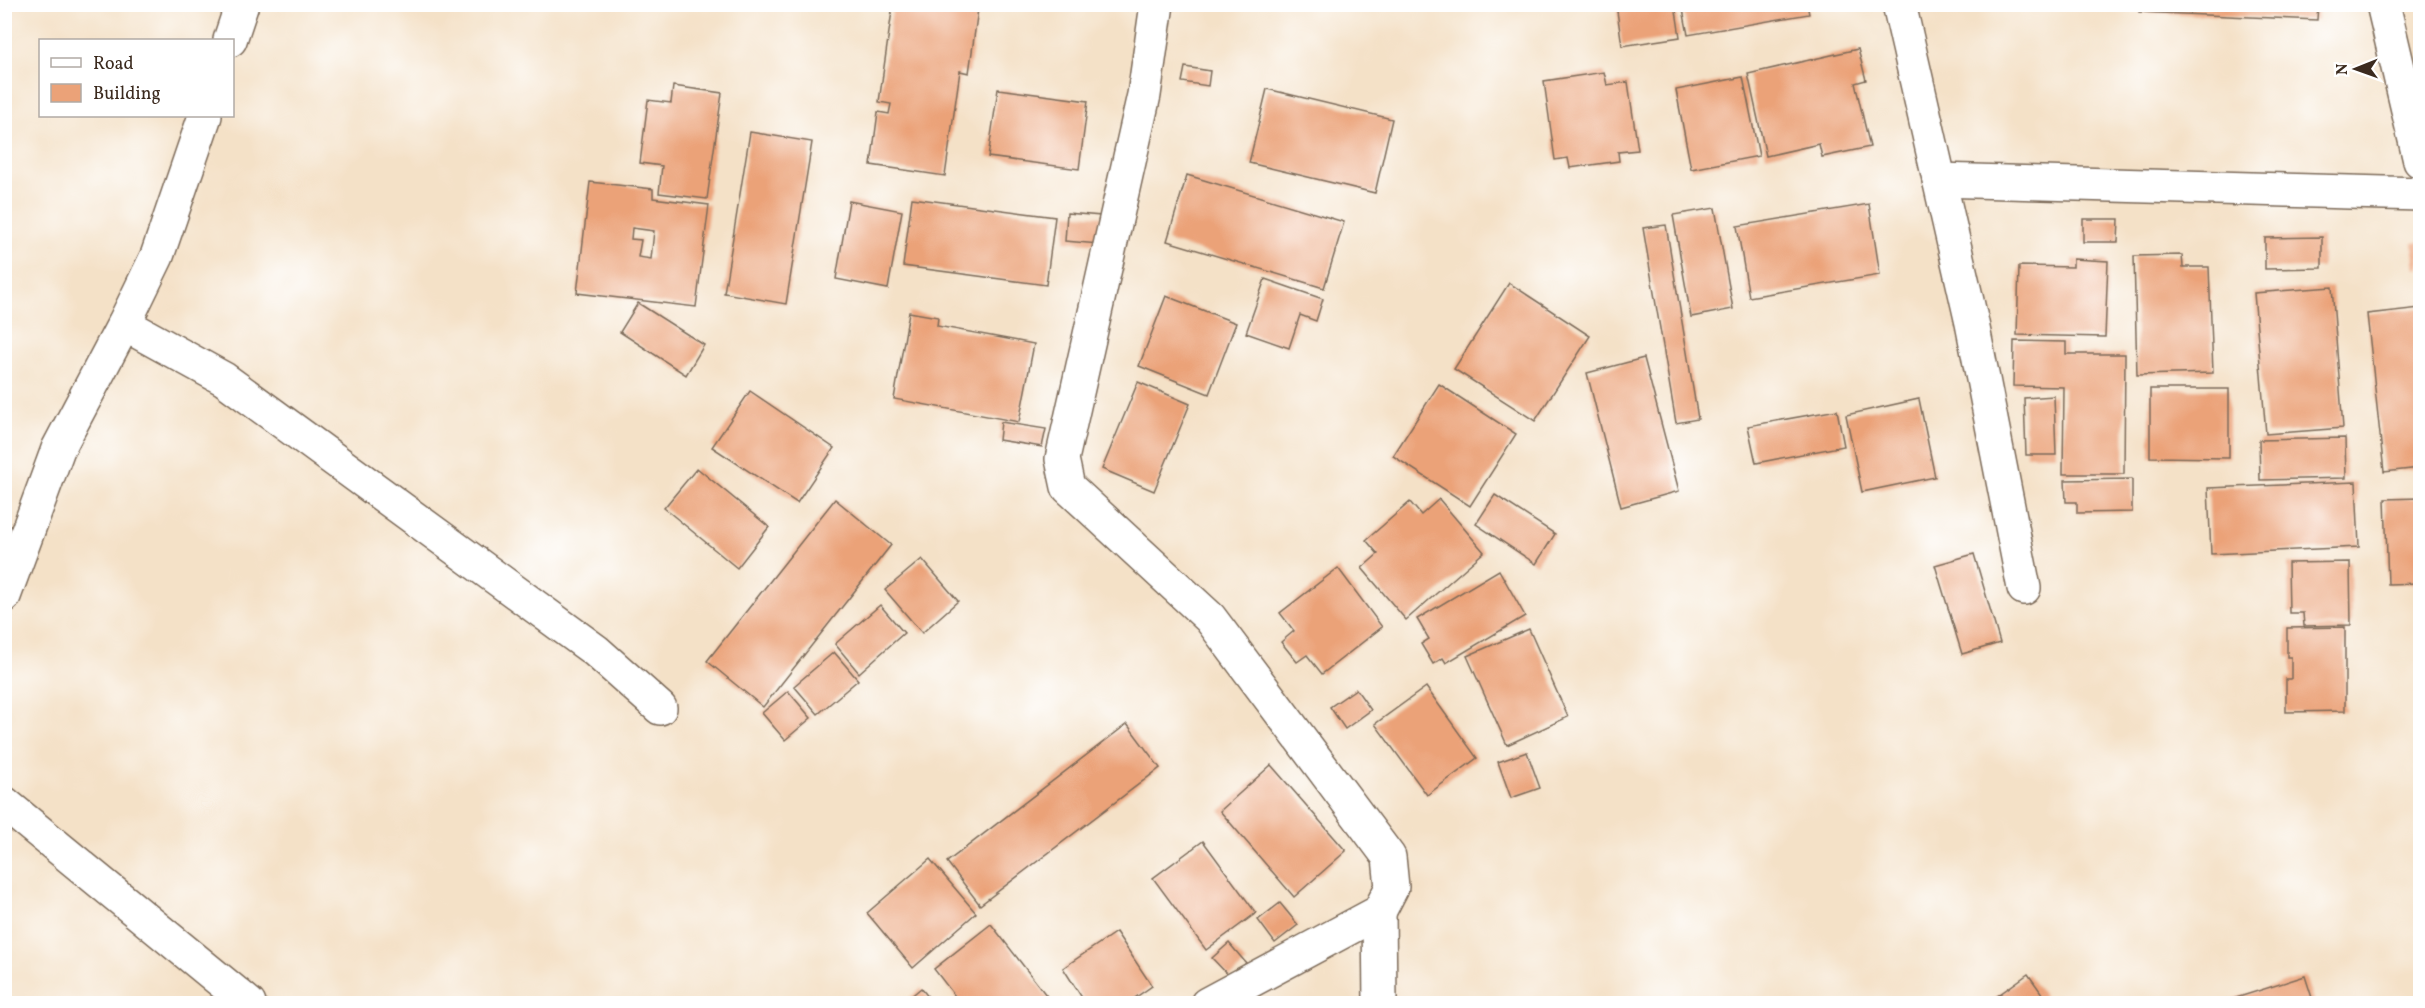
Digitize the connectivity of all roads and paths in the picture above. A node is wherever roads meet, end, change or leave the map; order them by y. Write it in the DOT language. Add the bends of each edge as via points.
graph roads {
  1 [pos="242,4"];
  2 [pos="1156,4"];
  3 [pos="1899,4"];
  4 [pos="2383,4"];
  5 [pos="230,39"];
  6 [pos="205,117"];
  7 [pos="2421,161"];
  8 [pos="1939,180"];
  9 [pos="2421,194"];
  10 [pos="124,324"];
  11 [pos="2024,588"];
  12 [pos="4,596"];
  13 [pos="660,708"];
  14 [pos="4,803"];
  15 [pos="1379,912"];
  16 [pos="249,1004"];
  17 [pos="1207,1004"];
  18 [pos="1380,1004"];
  1 -- 5 [label="street"];
  2 -- 15 [label="street" via="1144,95 1062,459 1065,477 1068,487 1210,618 1389,857 1392,887"];
  3 -- 8 [label="street"];
  4 -- 7 [label="street"];
  6 -- 10 [label="street" via="157,256"];
  8 -- 9 [label="street"];
  8 -- 11 [label="street" via="1972,323"];
  10 -- 12 [label="street" via="58,449"];
  10 -- 13 [label="street" via="224,379 596,651"];
  14 -- 16 [label="street"];
  15 -- 17 [label="street"];
  15 -- 18 [label="street"];
}
